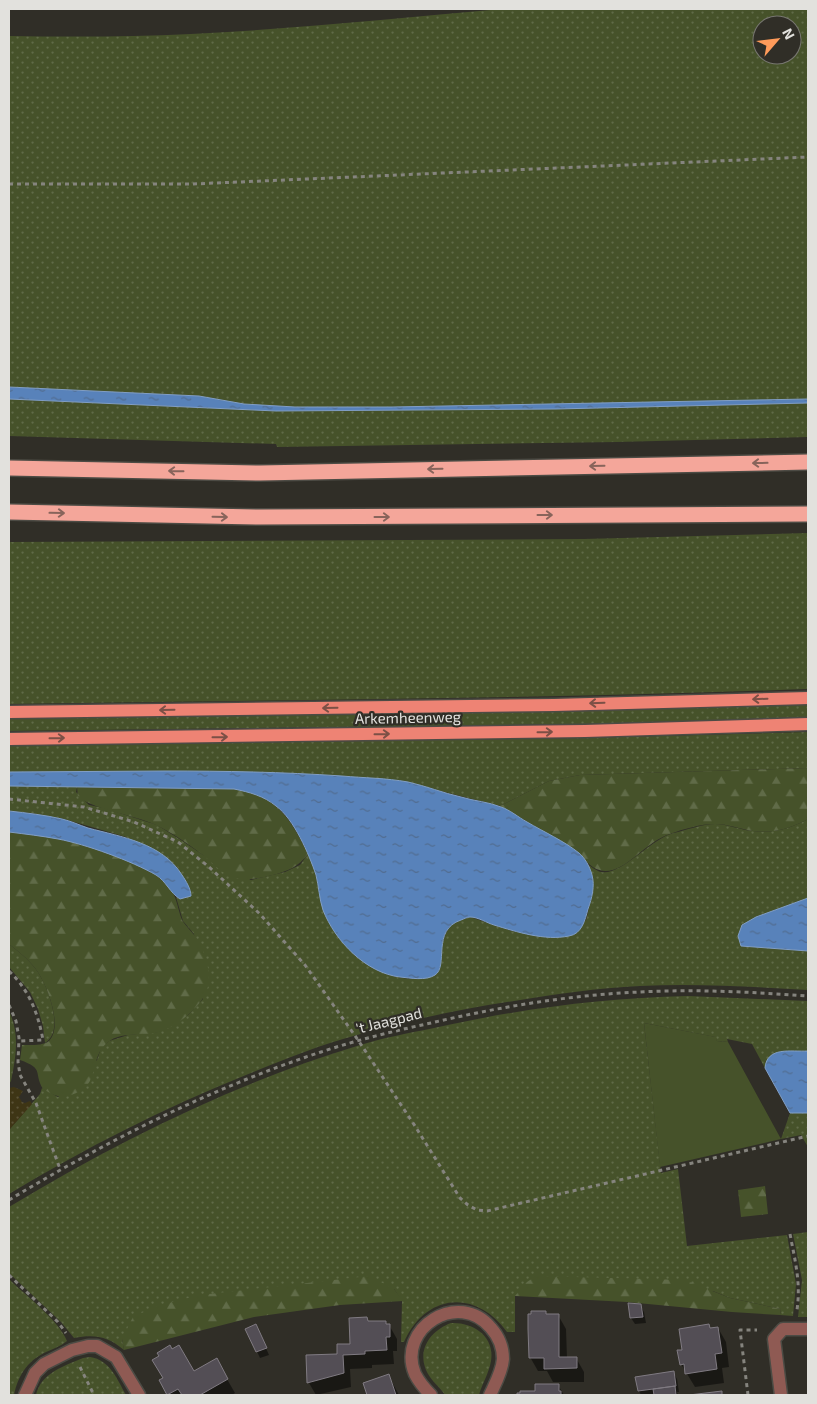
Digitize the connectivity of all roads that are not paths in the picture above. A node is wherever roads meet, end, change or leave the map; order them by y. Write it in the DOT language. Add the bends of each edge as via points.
graph roads {
  1 [pos="808,462"];
  2 [pos="9,468"];
  3 [pos="9,512"];
  4 [pos="808,514"];
  5 [pos="808,698"];
  6 [pos="9,712"];
  7 [pos="808,724"];
  8 [pos="9,739"];
  9 [pos="808,1329"];
  10 [pos="24,1395"];
  11 [pos="140,1395"];
  12 [pos="431,1395"];
  13 [pos="490,1395"];
  14 [pos="781,1395"];
  1 -- 2 [label="highway, one-way" via="260,473"];
  3 -- 4 [label="highway, one-way" via="259,517"];
  5 -- 6 [label="main road, Arkemheenweg, one-way" via="554,705"];
  8 -- 7 [label="main road, Arkemheenweg, one-way" via="585,731"];
  9 -- 14 [label="street" via="789,1328 774,1339"];
  10 -- 11 [label="street" via="35,1373 44,1364 88,1346 97,1346 111,1353 122,1364"];
  12 -- 13 [label="street" via="414,1372 414,1345 419,1333 432,1320 449,1312 461,1312 475,1315 487,1323 502,1347 503,1361"];
}
